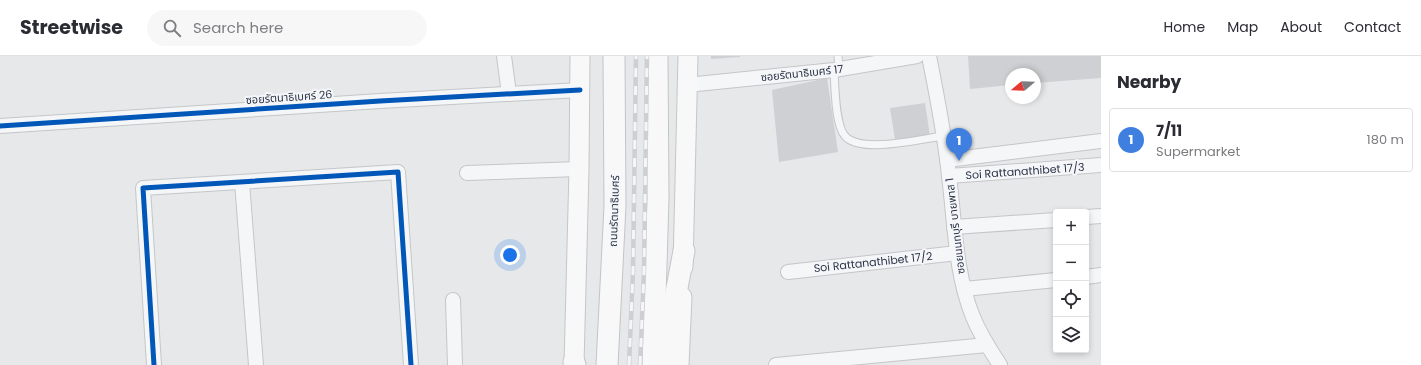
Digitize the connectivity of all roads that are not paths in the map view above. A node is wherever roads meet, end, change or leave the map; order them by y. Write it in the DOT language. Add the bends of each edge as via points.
graph roads {
  1 [pos="504,56"];
  2 [pos="580,56"];
  3 [pos="614,56"];
  4 [pos="657,56"];
  5 [pos="688,56"];
  6 [pos="917,56"];
  7 [pos="929,56"];
  8 [pos="837,65"];
  9 [pos="687,85"];
  10 [pos="580,90"];
  11 [pos="509,94"];
  12 [pos="0,126"];
  13 [pos="943,136"];
  14 [pos="1101,141"];
  15 [pos="947,160"];
  16 [pos="1101,165"];
  17 [pos="579,169"];
  18 [pos="467,173"];
  19 [pos="949,176"];
  20 [pos="242,182"];
  21 [pos="1101,216"];
  22 [pos="1089,217"];
  23 [pos="1053,220"];
  24 [pos="954,227"];
  25 [pos="684,251"];
  26 [pos="957,253"];
  27 [pos="788,272"];
  28 [pos="1101,275"];
  29 [pos="1089,277"];
  30 [pos="1053,280"];
  31 [pos="964,289"];
  32 [pos="453,300"];
  33 [pos="987,346"];
  34 [pos="575,364"];
  35 [pos="154,365"];
  36 [pos="256,365"];
  37 [pos="411,365"];
  38 [pos="455,365"];
  39 [pos="607,365"];
  40 [pos="653,365"];
  41 [pos="662,365"];
  42 [pos="679,365"];
  43 [pos="776,365"];
  44 [pos="1000,365"];
  1 -- 11 [label="street"];
  2 -- 10 [label="main road"];
  3 -- 39 [label="main road, ถนนรัตนาธิเบศร์" via="615,206"];
  4 -- 40 [label="main road" via="658,198"];
  5 -- 9 [label="main road"];
  6 -- 8 [label="street, ซอยรัตนาธิเบศร์ 17"];
  7 -- 13 [label="street, ซอยนนทบุรี บายพาส 1"];
  8 -- 9 [label="street, ซอยรัตนาธิเบศร์ 17"];
  8 -- 13 [label="lane" via="838,122 844,136 856,144 869,145"];
  9 -- 25 [label="main road"];
  10 -- 11 [label="street, ซอยรัตนาธิเบศร์ 26"];
  10 -- 17 [label="main road"];
  11 -- 12 [label="street, ซอยรัตนาธิเบศร์ 26"];
  13 -- 15 [label="street, ซอยนนทบุรี บายพาส 1"];
  14 -- 15 [label="street"];
  15 -- 19 [label="street, ซอยนนทบุรี บายพาส 1"];
  16 -- 19 [label="street, Soi Rattanathibet 17/3"];
  17 -- 18 [label="street"];
  17 -- 34 [label="main road"];
  19 -- 24 [label="street, ซอยนนทบุรี บายพาส 1"];
  20 -- 35 [label="street" via="143,188"];
  20 -- 36 [label="street"];
  20 -- 37 [label="street" via="398,172"];
  21 -- 22 [label="street"];
  23 -- 24 [label="street"];
  24 -- 26 [label="street, ซอยนนทบุรี บายพาส 1"];
  25 -- 41 [label="main road"];
  25 -- 42 [label="main road"];
  26 -- 27 [label="street, Soi Rattanathibet 17/2"];
  26 -- 31 [label="street, ซอยนนทบุรี บายพาส 1"];
  28 -- 29 [label="street"];
  30 -- 31 [label="street"];
  31 -- 33 [label="street, ซอยนนทบุรี บายพาส 1" via="973,318"];
  32 -- 38 [label="street"];
  33 -- 43 [label="street"];
  33 -- 44 [label="street, ซอยนนทบุรี บายพาส 1"];
}
